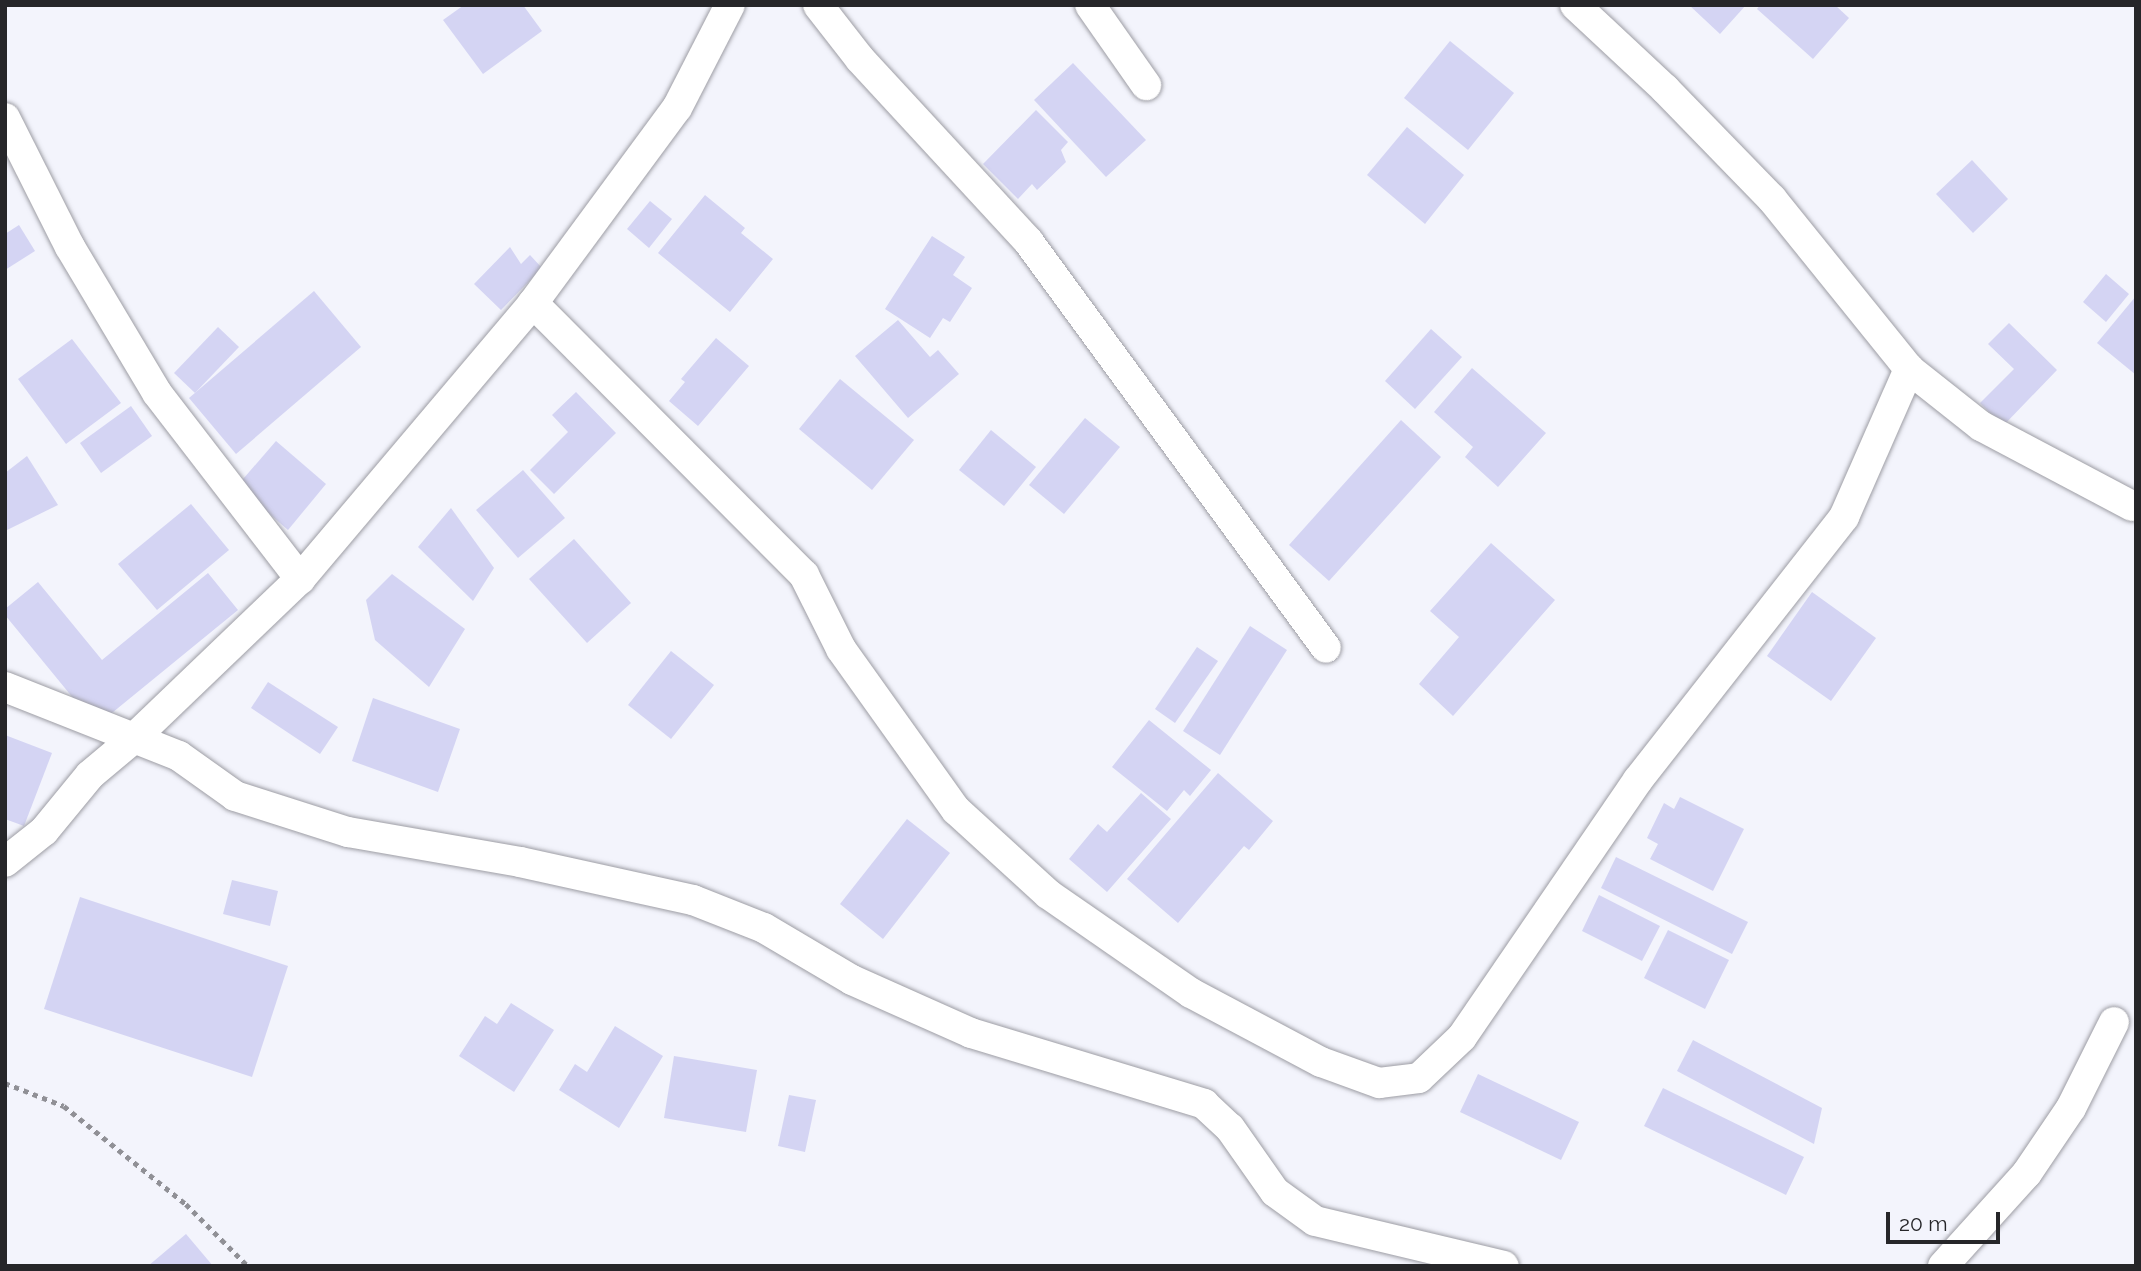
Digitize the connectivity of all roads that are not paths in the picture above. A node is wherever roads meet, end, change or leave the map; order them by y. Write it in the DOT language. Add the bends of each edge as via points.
graph roads {
  1 [pos="730,5"];
  2 [pos="818,5"];
  3 [pos="1090,5"];
  4 [pos="1575,5"];
  5 [pos="1146,85"];
  6 [pos="5,118"];
  7 [pos="533,303"];
  8 [pos="1909,369"];
  9 [pos="2132,506"];
  10 [pos="300,579"];
  11 [pos="1326,648"];
  12 [pos="5,687"];
  13 [pos="133,739"];
  14 [pos="5,862"];
  15 [pos="2113,1023"];
  16 [pos="1504,1266"];
  17 [pos="1943,1266"];
  1 -- 7 [label="street" via="677,108"];
  2 -- 11 [label="street" via="860,59 1028,241"];
  3 -- 5 [label="street"];
  4 -- 8 [label="street" via="1772,199"];
  6 -- 10 [label="street" via="70,247 157,393"];
  7 -- 8 [label="street" via="804,575 841,649 957,810 1048,894 1191,993 1321,1062 1379,1083 1419,1078 1462,1037 1638,780 1844,517"];
  7 -- 10 [label="street"];
  8 -- 9 [label="street" via="1981,426"];
  10 -- 13 [label="street"];
  12 -- 13 [label="street"];
  13 -- 14 [label="street" via="90,775 44,831"];
  13 -- 16 [label="street" via="179,756 235,796 348,832 520,862 693,900 764,928 852,979 971,1033 1204,1104 1230,1128 1275,1192 1315,1221"];
  15 -- 17 [label="street" via="2071,1108 2027,1173"];
}
